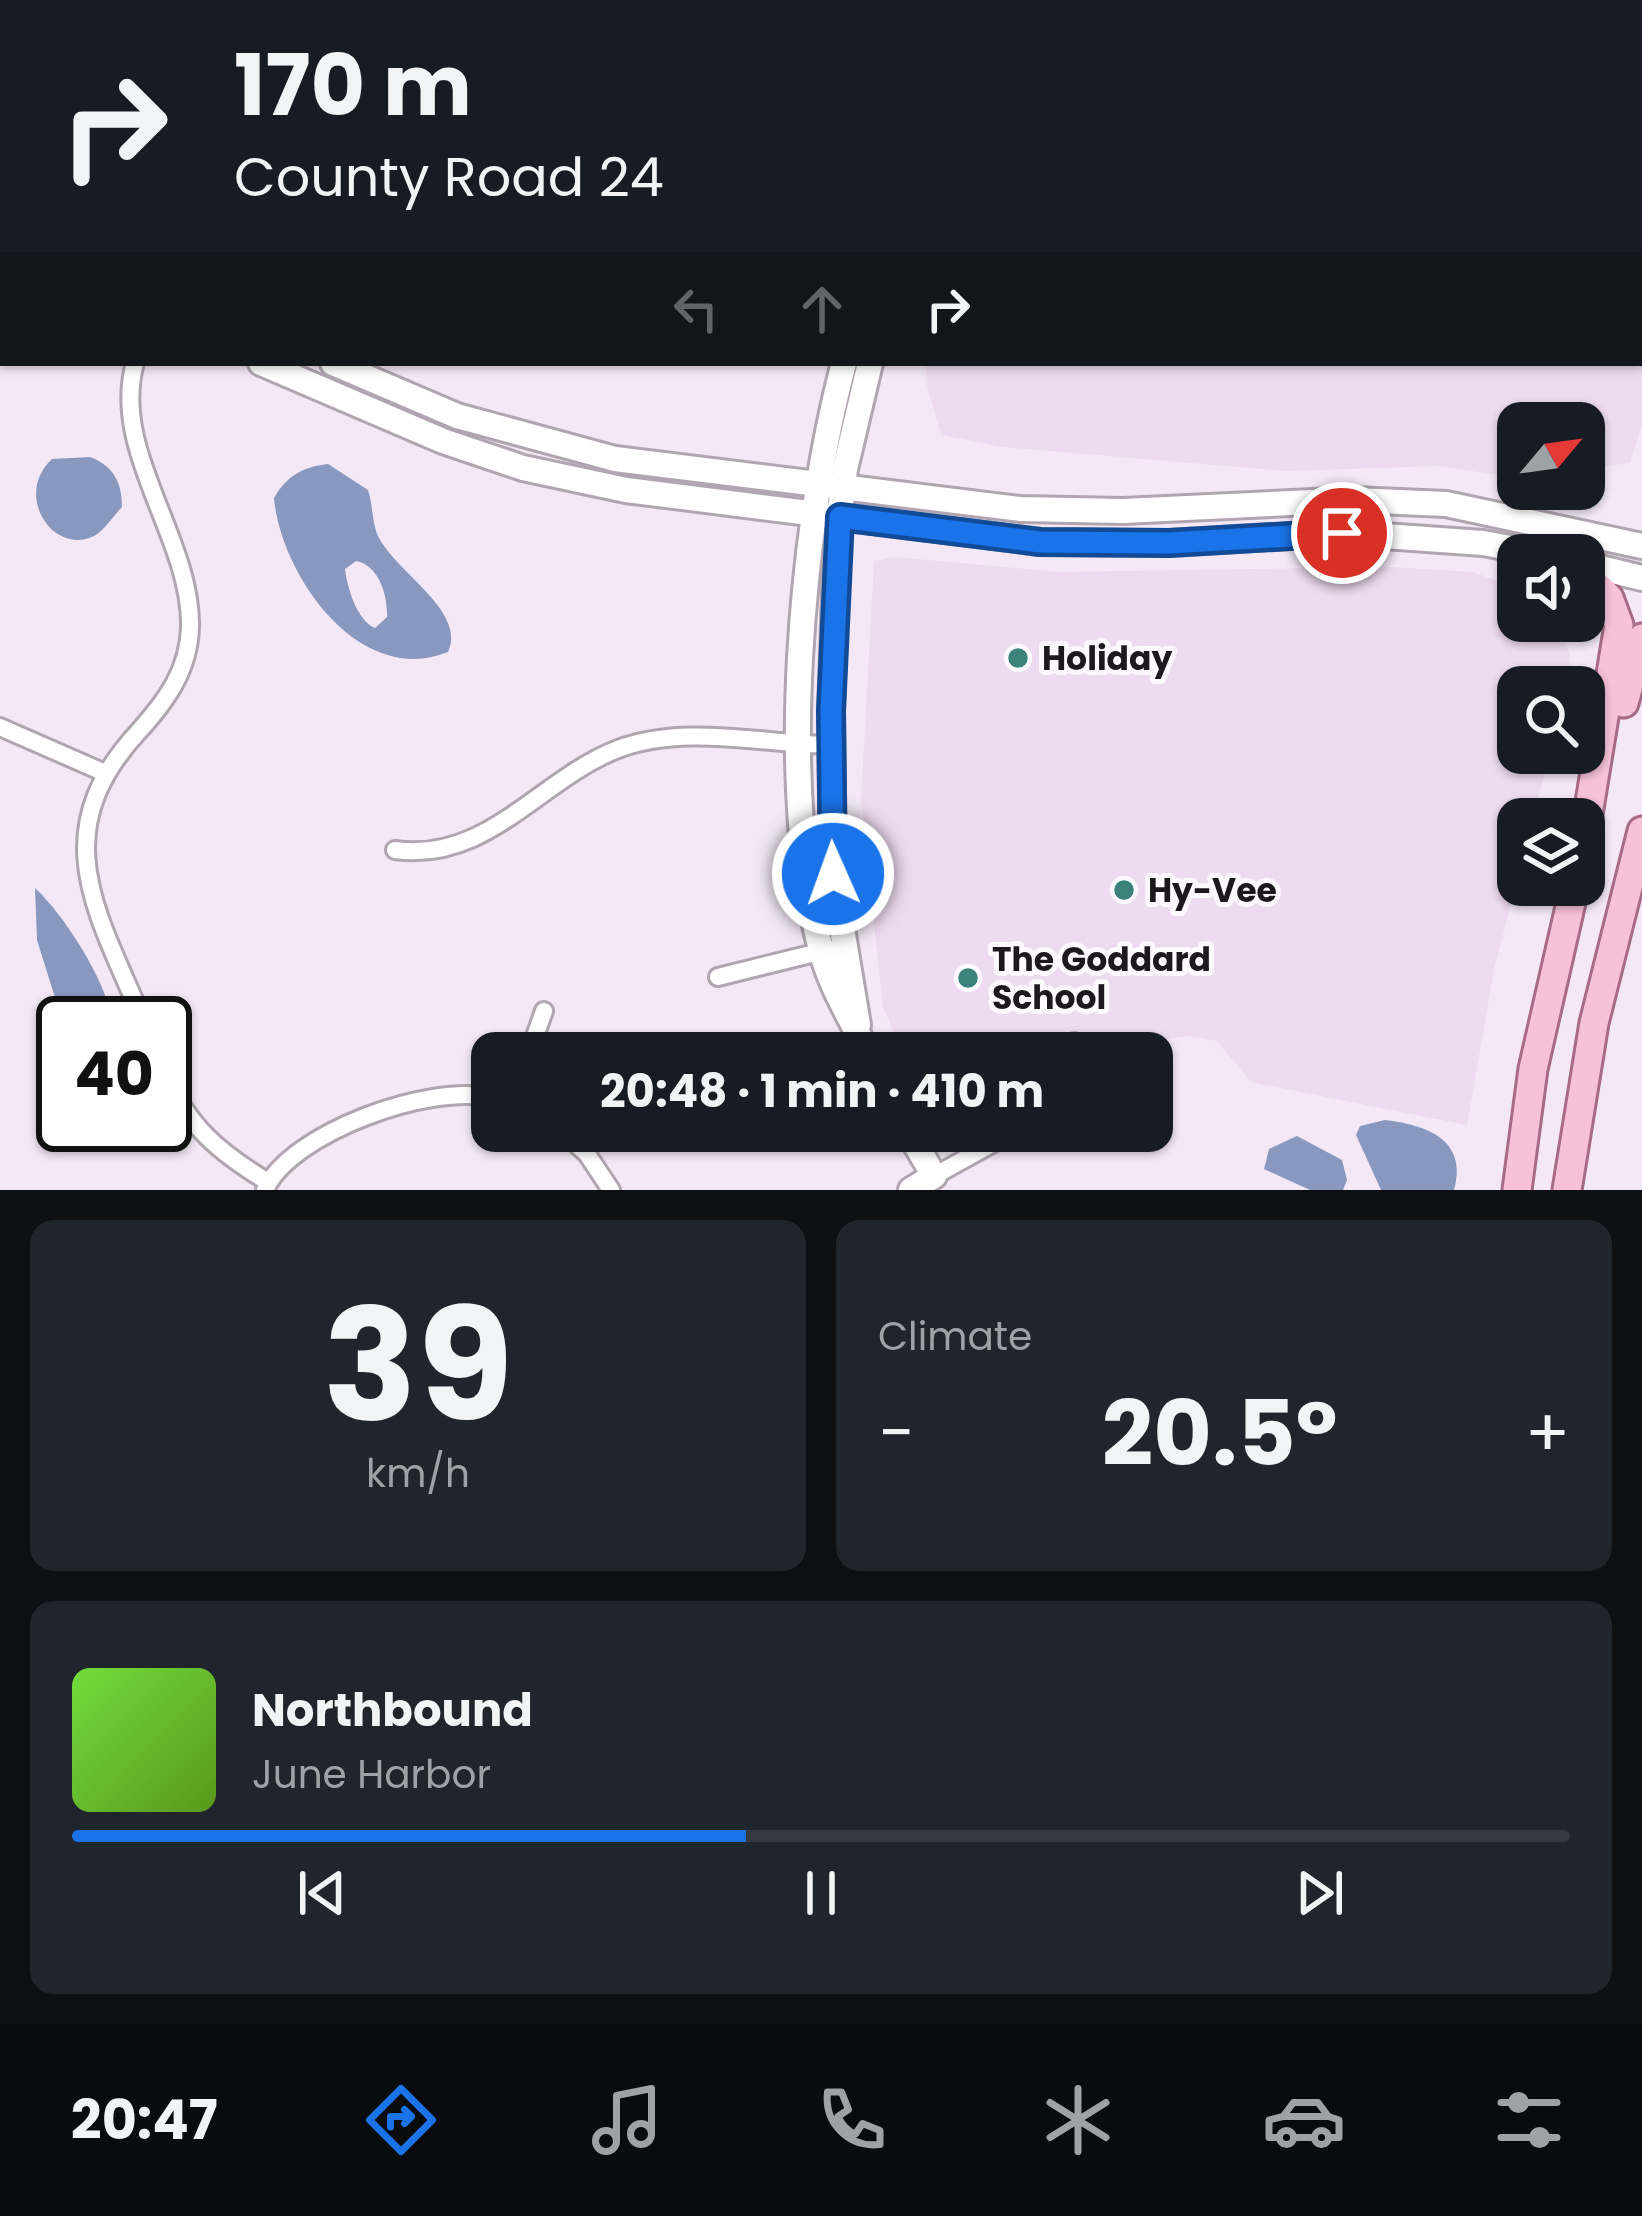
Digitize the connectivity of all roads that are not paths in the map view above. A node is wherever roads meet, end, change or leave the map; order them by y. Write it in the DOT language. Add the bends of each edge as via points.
graph roads {
  1 [pos="134,366"];
  2 [pos="268,366"];
  3 [pos="340,366"];
  4 [pos="843,366"];
  5 [pos="869,366"];
  6 [pos="817,486"];
  7 [pos="843,488"];
  8 [pos="814,514"];
  9 [pos="840,517"];
  10 [pos="1497,546"];
  11 [pos="1642,546"];
  12 [pos="1605,572"];
  13 [pos="1642,578"];
  14 [pos="1605,593"];
  15 [pos="1642,638"];
  16 [pos="0,728"];
  17 [pos="801,744"];
  18 [pos="831,745"];
  19 [pos="105,773"];
  20 [pos="1591,798"];
  21 [pos="1597,798"];
  22 [pos="1642,831"];
  23 [pos="395,850"];
  24 [pos="1570,906"];
  25 [pos="832,948"];
  26 [pos="718,976"];
  27 [pos="133,996"];
  28 [pos="544,1011"];
  29 [pos="537,1032"];
  30 [pos="859,1032"];
  31 [pos="471,1095"];
  32 [pos="192,1121"];
  33 [pos="585,1152"];
  34 [pos="920,1152"];
  35 [pos="978,1152"];
  36 [pos="934,1177"];
  37 [pos="267,1186"];
  38 [pos="611,1190"];
  39 [pos="911,1190"];
  40 [pos="1517,1190"];
  41 [pos="1567,1190"];
  1 -- 19 [label="street" via="131,414 180,568 190,630 175,686"];
  2 -- 8 [label="street" via="523,468"];
  3 -- 6 [label="street" via="541,442"];
  4 -- 6 [label="street"];
  5 -- 7 [label="street"];
  6 -- 7 [label="street"];
  6 -- 8 [label="street"];
  7 -- 9 [label="street"];
  7 -- 11 [label="street" via="1020,509 1446,504"];
  8 -- 9 [label="street"];
  8 -- 17 [label="street"];
  9 -- 10 [label="street" via="1040,542 1342,533"];
  9 -- 18 [label="street"];
  12 -- 13 [label="street"];
  14 -- 20 [label="main road" via="1618,625"];
  15 -- 21 [label="main road"];
  16 -- 19 [label="street"];
  17 -- 18 [label="street"];
  17 -- 23 [label="street" via="678,737 620,748 498,826 430,855"];
  17 -- 25 [label="street" via="807,874"];
  18 -- 25 [label="street"];
  19 -- 27 [label="street" via="85,829 87,886"];
  22 -- 41 [label="main road" via="1594,1023"];
  24 -- 40 [label="main road" via="1533,1069"];
  25 -- 26 [label="street"];
  25 -- 30 [label="street"];
  28 -- 29 [label="street"];
  31 -- 37 [label="street" via="391,1105 302,1154"];
  32 -- 37 [label="street" via="207,1142"];
  33 -- 38 [label="street"];
  34 -- 36 [label="street"];
  35 -- 36 [label="street"];
  36 -- 39 [label="street"];
}
